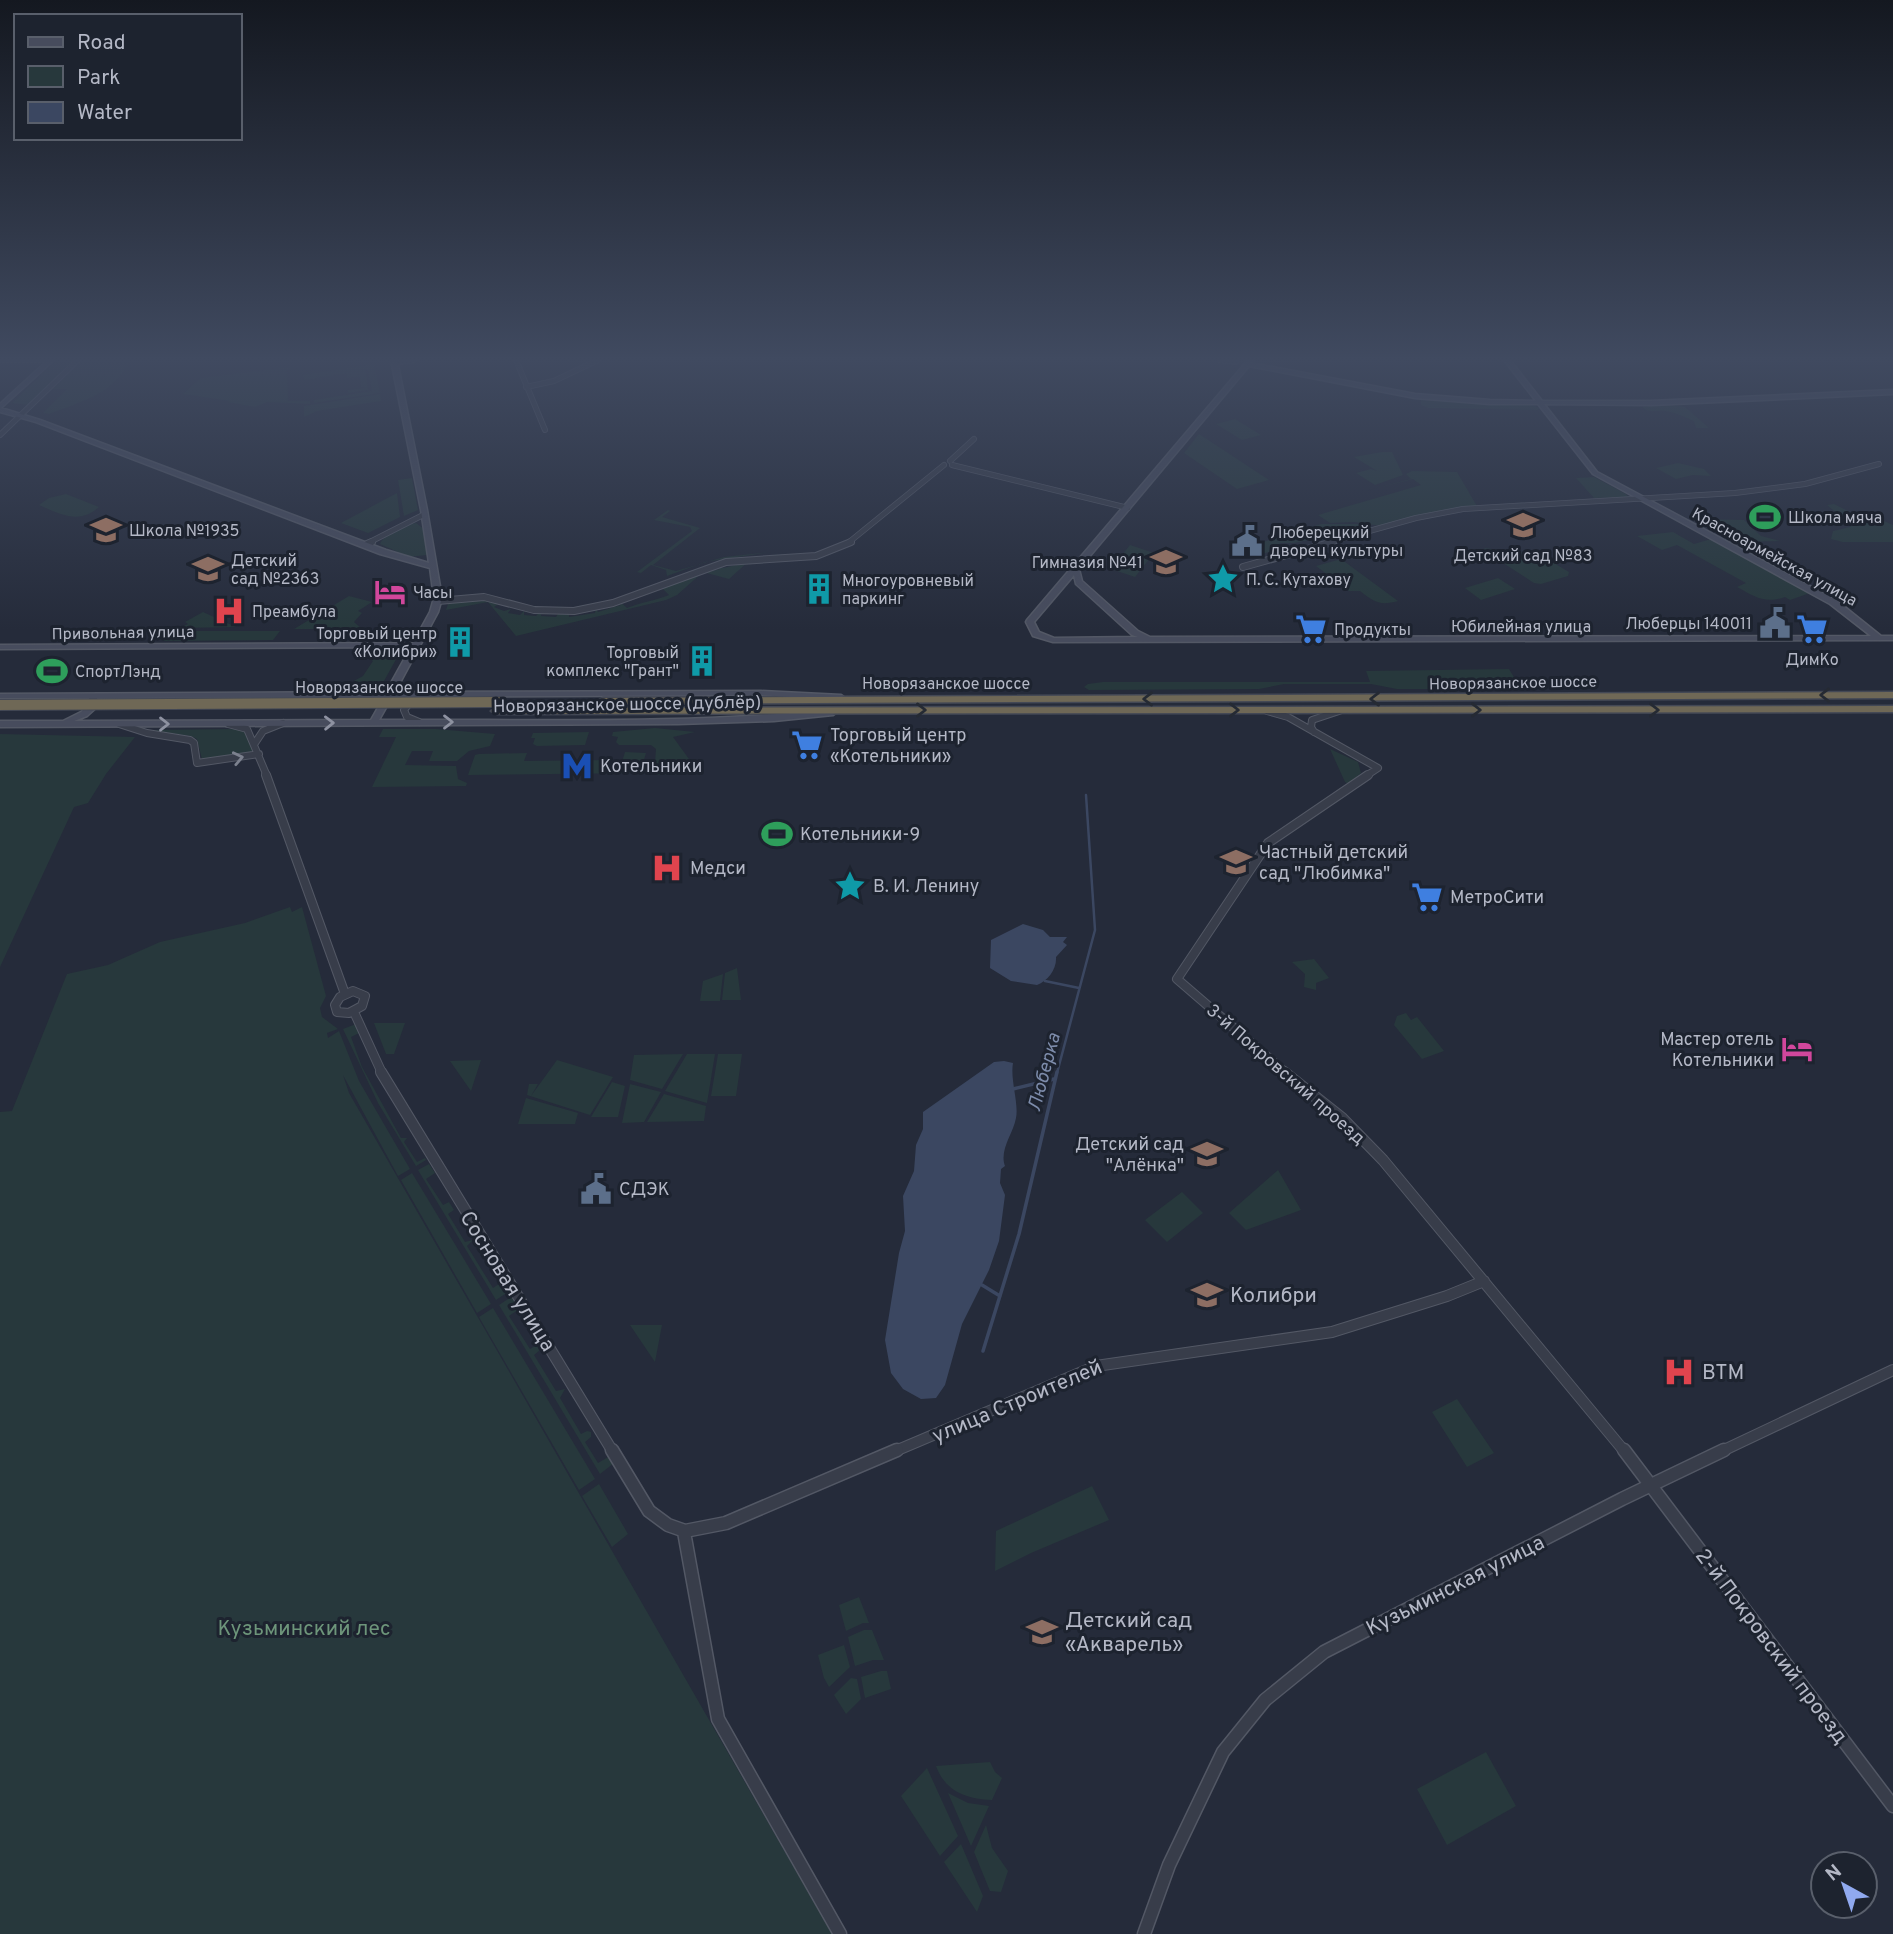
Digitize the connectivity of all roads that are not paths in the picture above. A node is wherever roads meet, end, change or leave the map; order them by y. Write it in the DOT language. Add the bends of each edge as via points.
graph roads {
  1 [pos="116,450"];
  2 [pos="412,450"];
  3 [pos="962,450"];
  4 [pos="1176,450"];
  5 [pos="1576,450"];
  6 [pos="948,464"];
  7 [pos="1879,464"];
  8 [pos="1640,499"];
  9 [pos="1128,508"];
  10 [pos="425,514"];
  11 [pos="367,544"];
  12 [pos="433,566"];
  13 [pos="1243,567"];
  14 [pos="1076,570"];
  15 [pos="1086,588"];
  16 [pos="1058,590"];
  17 [pos="438,601"];
  18 [pos="1133,637"];
  19 [pos="1879,638"];
  20 [pos="1893,638"];
  21 [pos="415,645"];
  22 [pos="0,647"];
  23 [pos="390,694"];
  24 [pos="433,694"];
  25 [pos="131,695"];
  26 [pos="1893,695"];
  27 [pos="0,696"];
  28 [pos="84,696"];
  29 [pos="850,704"];
  30 [pos="0,705"];
  31 [pos="499,707"];
  32 [pos="1893,709"];
  33 [pos="1260,710"];
  34 [pos="1346,710"];
  35 [pos="0,714"];
  36 [pos="374,722"];
  37 [pos="419,722"];
  38 [pos="221,723"];
  39 [pos="284,723"];
  40 [pos="0,724"];
  41 [pos="58,724"];
  42 [pos="108,724"];
  43 [pos="119,724"];
  44 [pos="1314,732"];
  45 [pos="255,743"];
  46 [pos="259,754"];
  47 [pos="1354,755"];
  48 [pos="1367,777"];
  49 [pos="345,994"];
  50 [pos="354,1012"];
  51 [pos="1484,1281"];
  52 [pos="1893,1370"];
  53 [pos="1651,1486"];
  54 [pos="684,1532"];
  55 [pos="1893,1806"];
  56 [pos="840,1934"];
  57 [pos="1144,1934"];
  1 -- 11 [label="street"];
  2 -- 10 [label="street"];
  3 -- 6 [label="street"];
  4 -- 9 [label="street"];
  5 -- 8 [label="street, Красноармейская улица" via="1590,468"];
  6 -- 9 [label="street"];
  6 -- 17 [label="street" via="849,542 815,558 724,562 607,604 573,611 530,609 487,597"];
  7 -- 8 [label="street" via="1782,487"];
  8 -- 13 [label="street" via="1453,511"];
  8 -- 19 [label="street, Красноармейская улица" via="1833,602"];
  9 -- 14 [label="street"];
  10 -- 11 [label="street"];
  10 -- 12 [label="street"];
  11 -- 12 [label="street"];
  12 -- 17 [label="street"];
  14 -- 15 [label="street"];
  14 -- 16 [label="street"];
  15 -- 16 [label="street"];
  15 -- 18 [label="street"];
  16 -- 18 [label="street, Юбилейная улица" via="1030,622 1036,634 1053,640"];
  17 -- 21 [label="street"];
  18 -- 19 [label="street, Юбилейная улица"];
  19 -- 20 [label="street, Юбилейная улица"];
  21 -- 22 [label="street, Привольная улица"];
  21 -- 23 [label="street"];
  23 -- 24 [label="street, Новорязанское шоссе (дублёр)"];
  23 -- 25 [label="street, Новорязанское шоссе (дублёр)"];
  23 -- 36 [label="street"];
  24 -- 29 [label="street, Новорязанское шоссе (дублёр)" via="761,692"];
  24 -- 37 [label="street" via="411,701 404,709 407,717"];
  25 -- 28 [label="street, Новорязанское шоссе (дублёр)"];
  25 -- 42 [label="street, Новорязанское шоссе (дублёр)" via="112,700 102,709"];
  26 -- 29 [label="highway, Новорязанское шоссе, one-way"];
  27 -- 28 [label="street, Новорязанское шоссе (дублёр)"];
  28 -- 41 [label="street, Новорязанское шоссе (дублёр)" via="93,697 91,709"];
  29 -- 31 [label="highway, Новорязанское шоссе"];
  29 -- 33 [label="highway, Новорязанское шоссе, one-way"];
  37 -- 29 [label="street, Новорязанское шоссе (дублёр), one-way" via="774,718"];
  30 -- 31 [label="highway, Новорязанское шоссе, bridge"];
  31 -- 35 [label="highway, Новорязанское шоссе"];
  34 -- 32 [label="highway, Новорязанское шоссе, one-way"];
  33 -- 34 [label="highway, Новорязанское шоссе"];
  33 -- 44 [label="street, 3-й Покровский проезд" via="1288,717"];
  34 -- 44 [label="street" via="1317,716 1310,723"];
  36 -- 37 [label="street, Новорязанское шоссе (дублёр)"];
  39 -- 36 [label="street, Новорязанское шоссе (дублёр), one-way"];
  38 -- 39 [label="street, Новорязанское шоссе (дублёр)"];
  43 -- 38 [label="street, Новорязанское шоссе (дублёр), one-way"];
  38 -- 45 [label="street" via="247,729"];
  39 -- 45 [label="street" via="263,731"];
  40 -- 41 [label="street, Новорязанское шоссе (дублёр)"];
  41 -- 42 [label="street, Новорязанское шоссе (дублёр)"];
  42 -- 43 [label="street, Новорязанское шоссе (дублёр)"];
  43 -- 46 [label="street, one-way" via="190,740 197,763"];
  44 -- 47 [label="street, 3-й Покровский проезд"];
  45 -- 46 [label="street, Сосновая улица"];
  46 -- 49 [label="street, Сосновая улица"];
  47 -- 48 [label="street" via="1366,767"];
  47 -- 48 [label="street, 3-й Покровский проезд" via="1378,768"];
  48 -- 51 [label="street, 3-й Покровский проезд" via="1268,843 1177,979 1356,1131"];
  49 -- 50 [label="street, Сосновая улица" via="336,1001 336,1010"];
  49 -- 50 [label="street, Сосновая улица" via="356,991 365,996"];
  50 -- 54 [label="street, Сосновая улица" via="388,1087 649,1511 664,1525"];
  51 -- 53 [label="street, 3-й Покровский проезд"];
  51 -- 54 [label="street, улица Строителей" via="1332,1332 1103,1364 726,1523"];
  52 -- 53 [label="street, Кузьминская улица"];
  53 -- 55 [label="street, 2-й Покровский проезд"];
  53 -- 57 [label="street, Кузьминская улица" via="1324,1652 1283,1683 1223,1752 1169,1866"];
  54 -- 56 [label="street" via="718,1720"];
}
